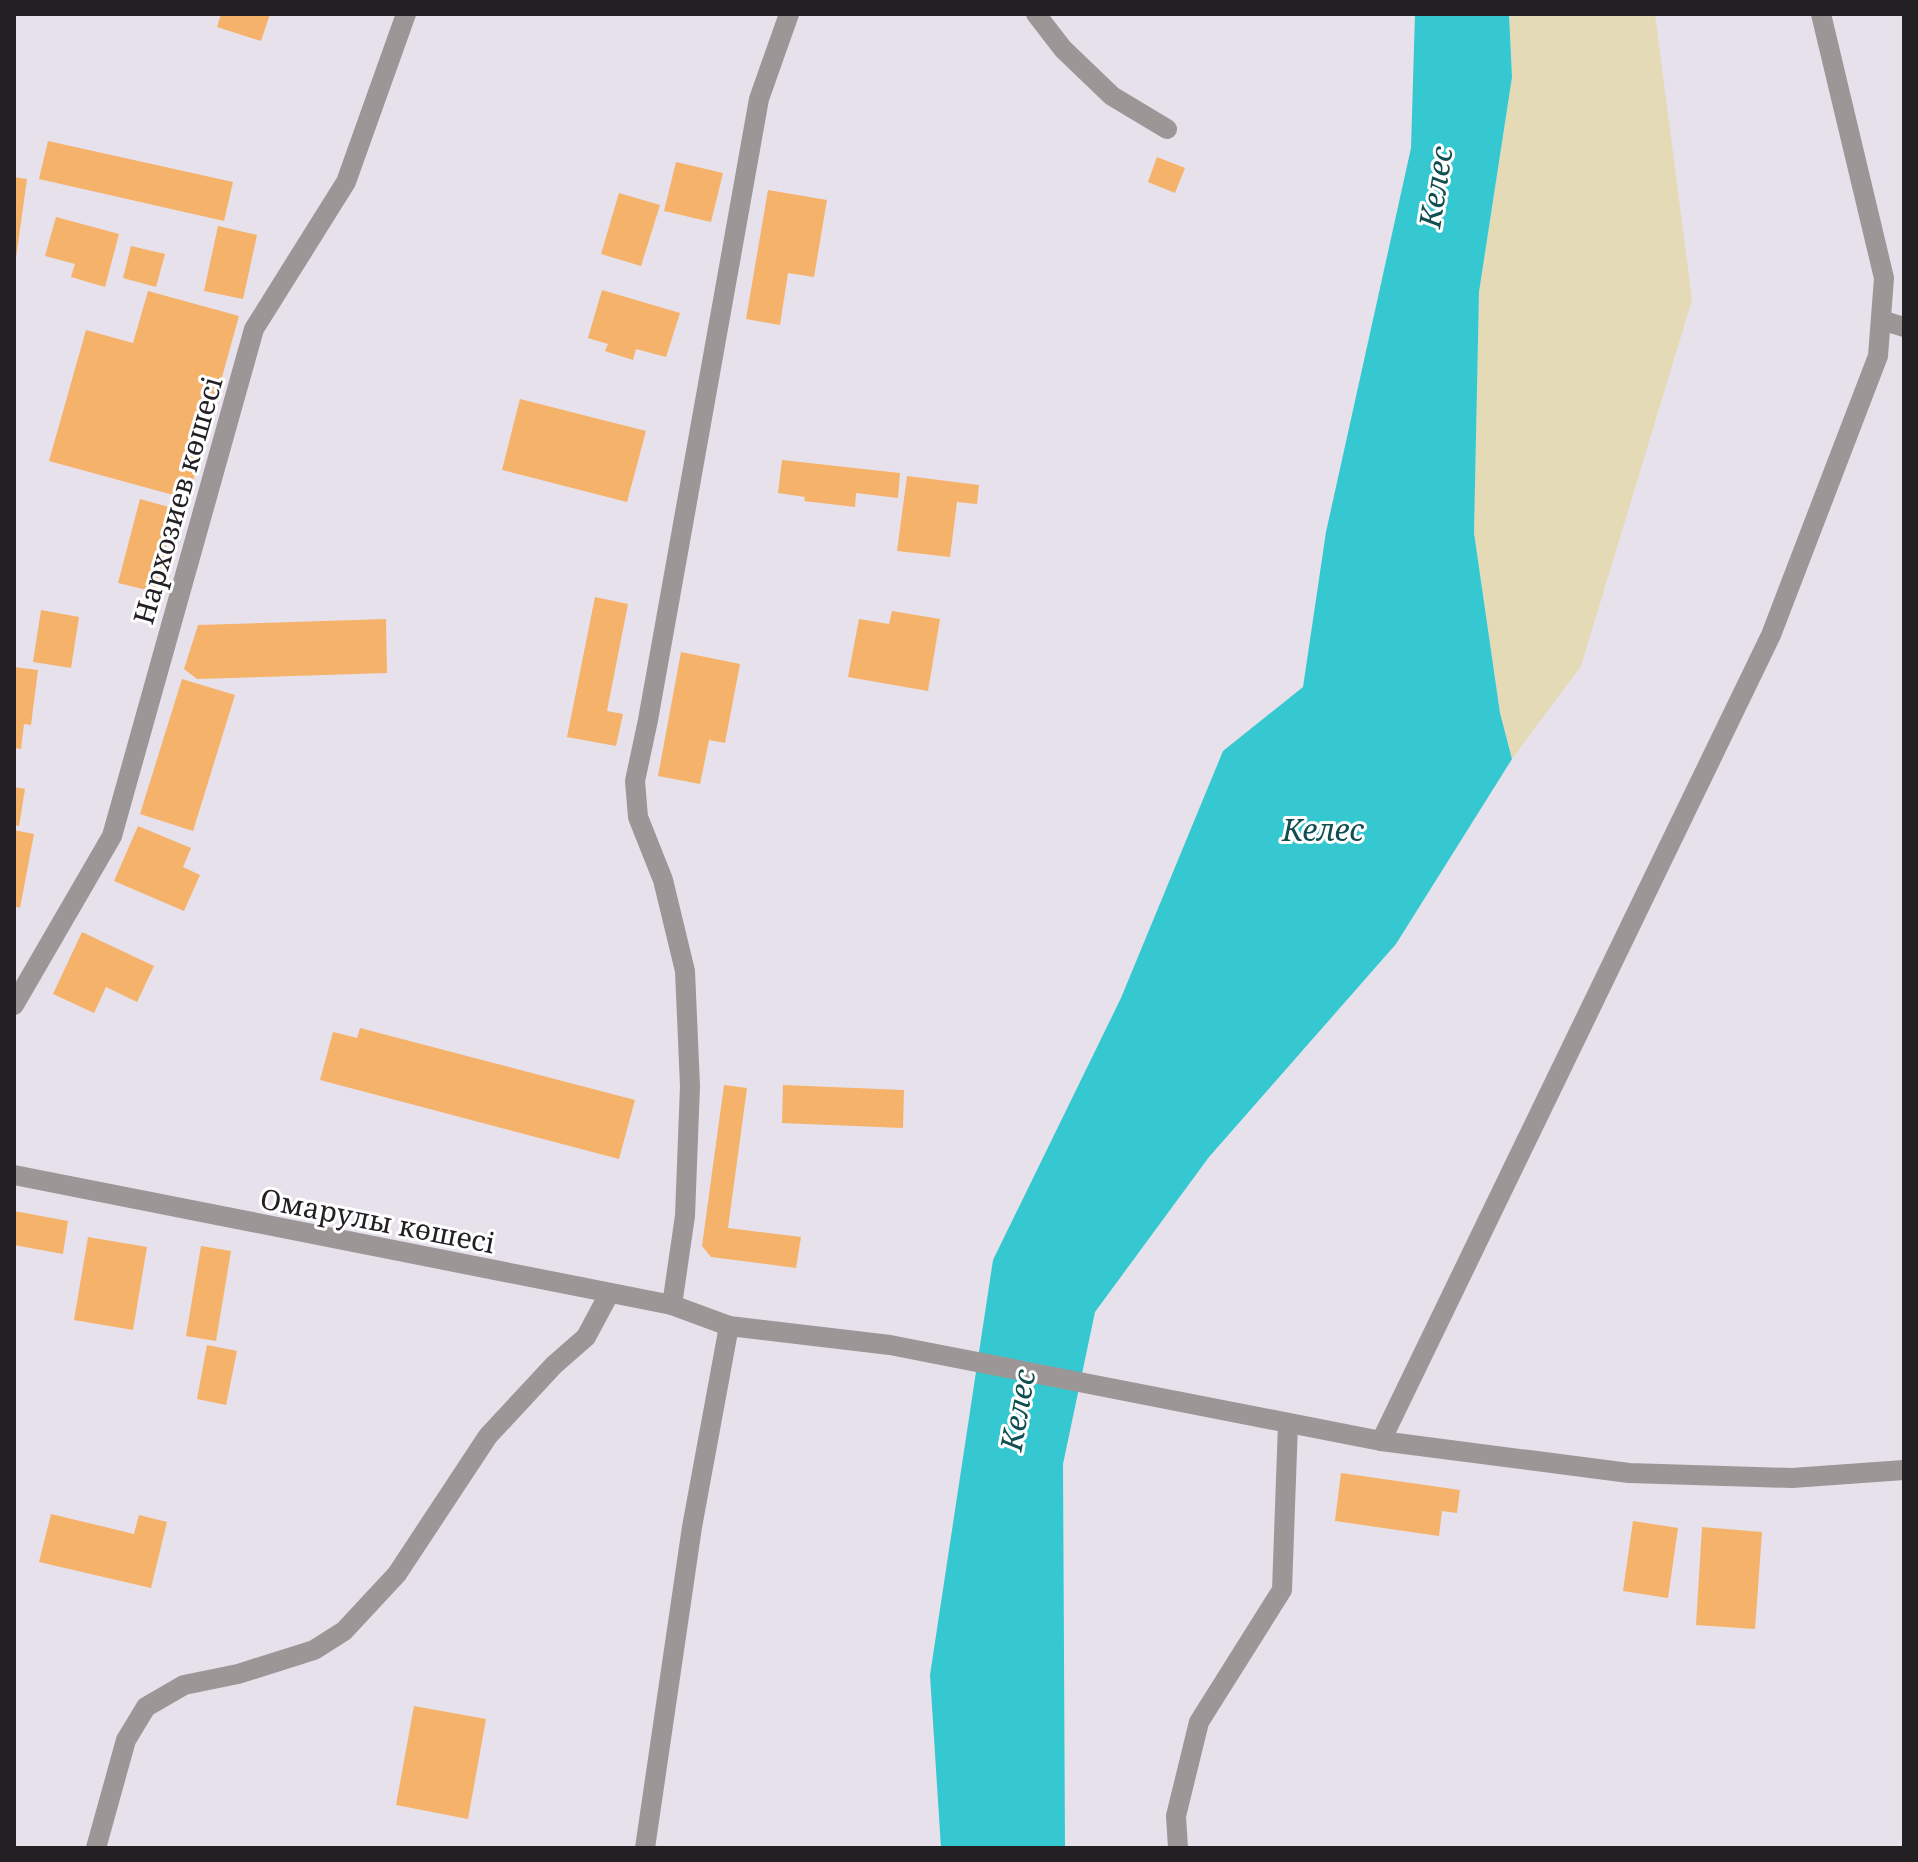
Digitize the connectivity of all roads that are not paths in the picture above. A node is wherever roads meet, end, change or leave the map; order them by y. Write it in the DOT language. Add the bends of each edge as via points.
graph roads {
  1 [pos="406,14"];
  2 [pos="789,14"];
  3 [pos="1036,14"];
  4 [pos="1821,14"];
  5 [pos="1167,129"];
  6 [pos="1881,320"];
  7 [pos="1904,327"];
  8 [pos="14,1005"];
  9 [pos="14,1175"];
  10 [pos="609,1294"];
  11 [pos="672,1305"];
  12 [pos="729,1326"];
  13 [pos="1288,1424"];
  14 [pos="1381,1441"];
  15 [pos="1904,1470"];
  16 [pos="96,1848"];
  17 [pos="645,1848"];
  18 [pos="1178,1848"];
  1 -- 8 [label="street, Нархозиев көшесі" via="346,182 254,329 112,836"];
  2 -- 11 [label="street" via="759,99 635,781 638,817 663,880 685,971 690,1086 685,1216"];
  3 -- 5 [label="street" via="1112,96"];
  4 -- 6 [label="street" via="1884,278"];
  6 -- 7 [label="street"];
  6 -- 14 [label="street" via="1878,356 1771,635"];
  9 -- 10 [label="street, Омарулы көшесі"];
  10 -- 11 [label="street, Омарулы көшесі"];
  10 -- 16 [label="street" via="586,1337 488,1436 397,1574 344,1631 314,1650 184,1685 146,1707 126,1740"];
  11 -- 12 [label="street, Омарулы көшесі"];
  12 -- 13 [label="street, Омарулы көшесі" via="890,1345"];
  12 -- 17 [label="street" via="692,1527"];
  13 -- 14 [label="street, Омарулы көшесі"];
  13 -- 18 [label="street" via="1282,1590 1199,1722 1176,1816"];
  14 -- 15 [label="street, Омарулы көшесі" via="1629,1473 1792,1478"];
}
